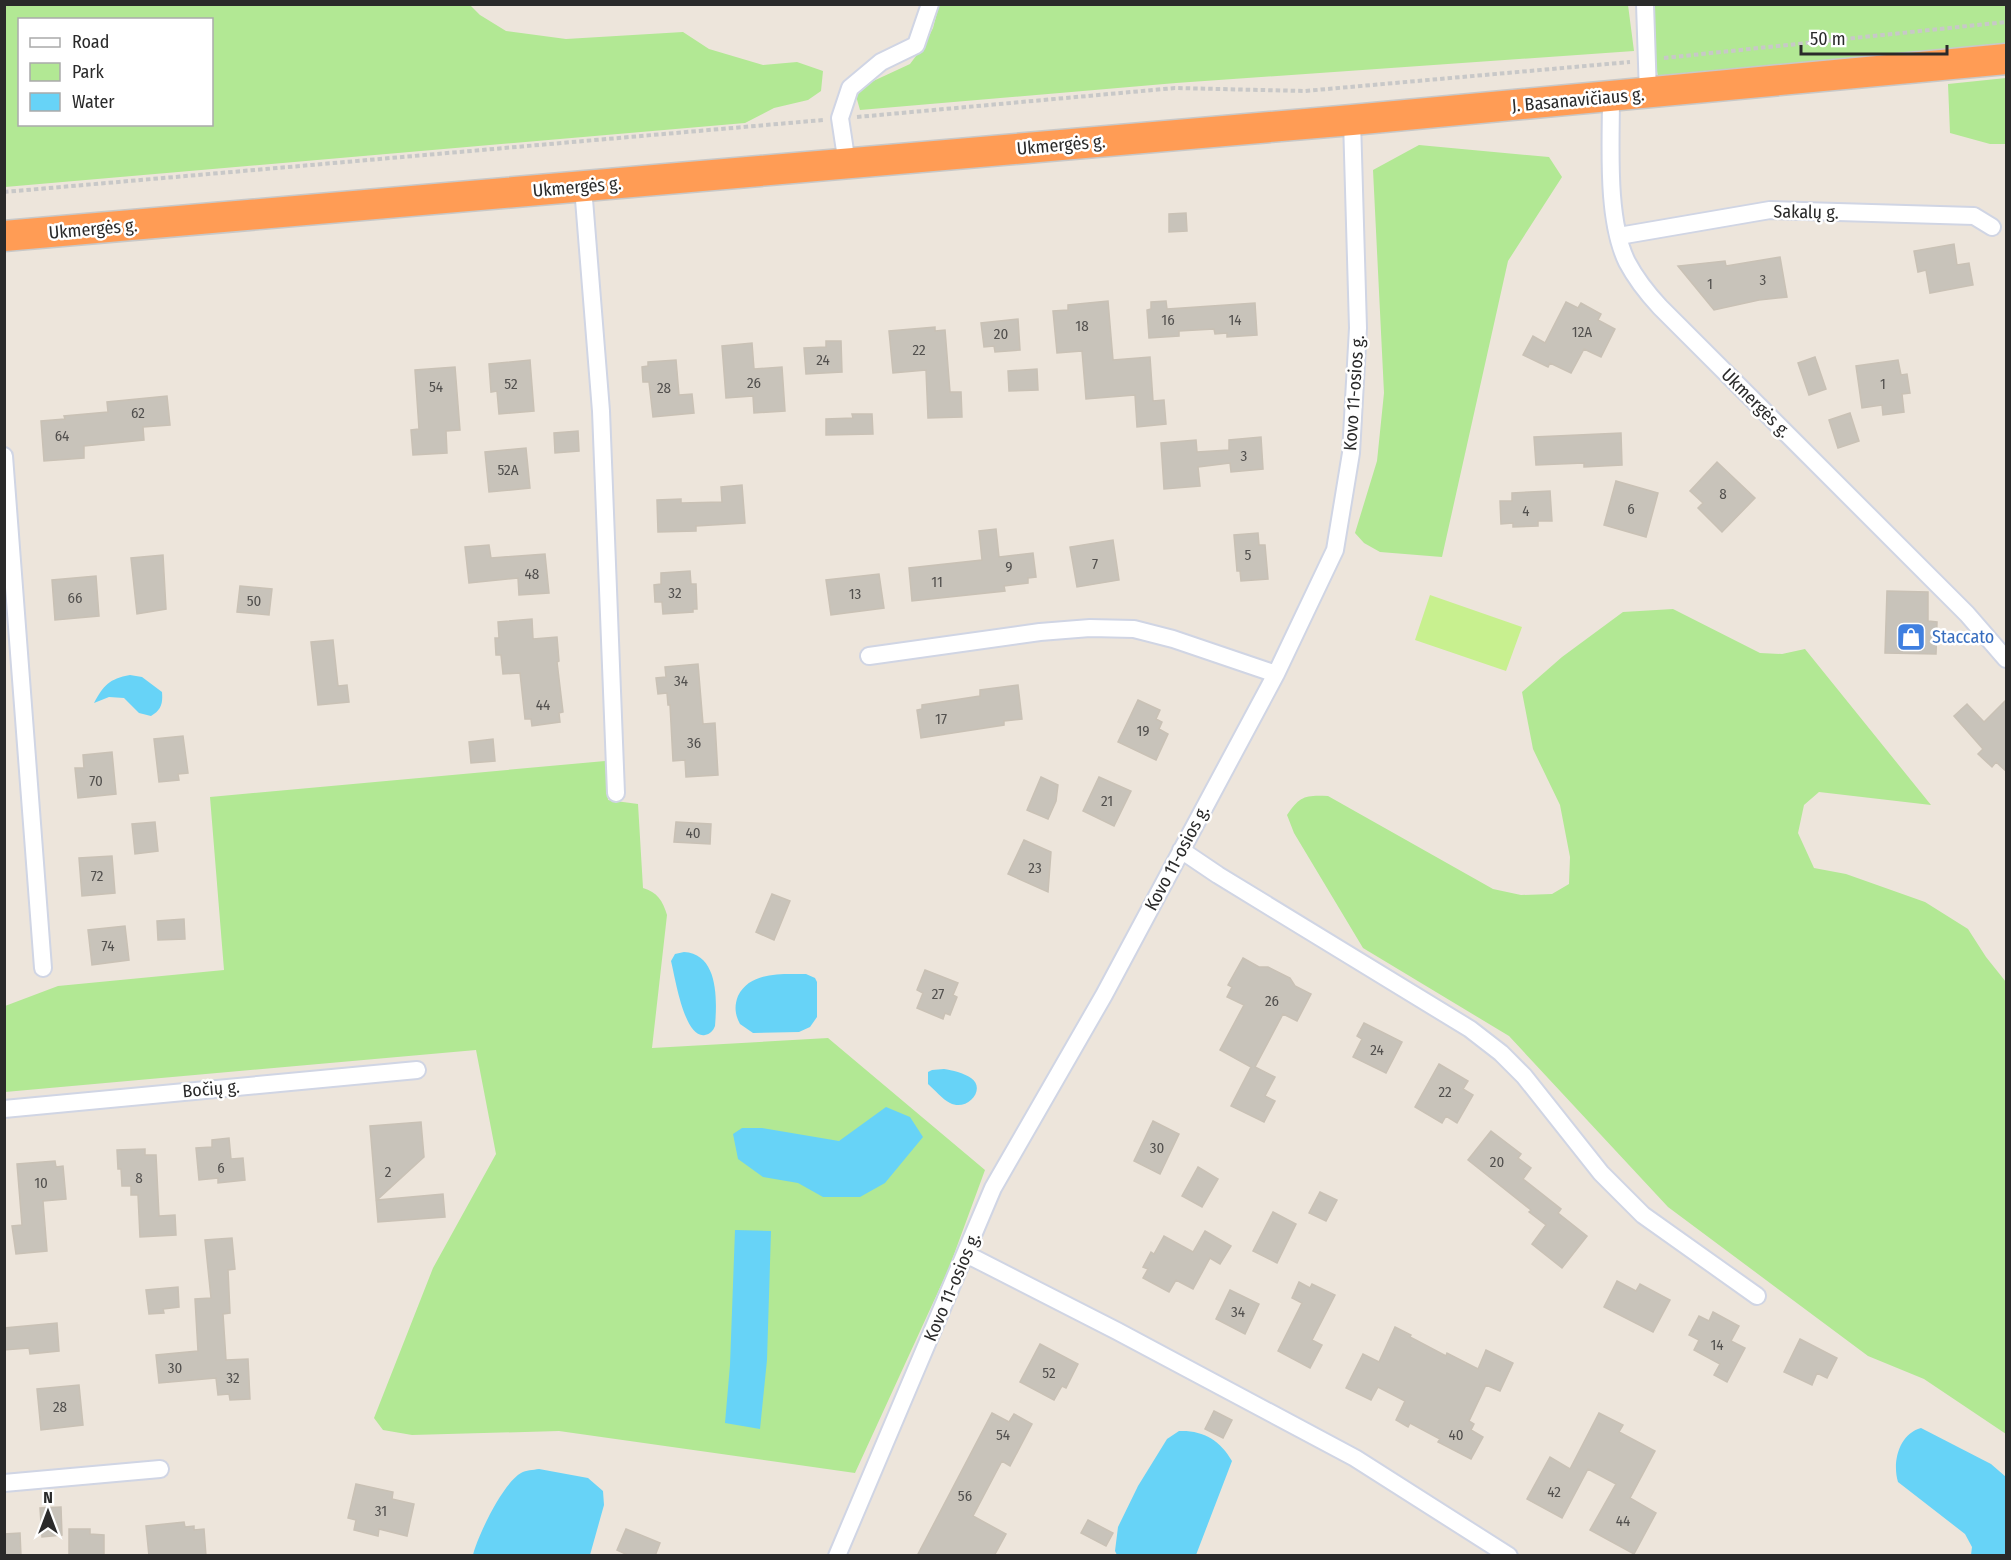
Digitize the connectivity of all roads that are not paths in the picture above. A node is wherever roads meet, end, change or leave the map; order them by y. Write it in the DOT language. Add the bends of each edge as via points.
graph roads {
  1 [pos="930,4"];
  2 [pos="1645,4"];
  3 [pos="2007,59"];
  4 [pos="1648,94"];
  5 [pos="1611,97"];
  6 [pos="1352,120"];
  7 [pos="1150,138"];
  8 [pos="848,164"];
  9 [pos="583,187"];
  10 [pos="1992,227"];
  11 [pos="4,236"];
  12 [pos="1618,236"];
  13 [pos="4,456"];
  14 [pos="870,656"];
  15 [pos="2007,659"];
  16 [pos="1276,674"];
  17 [pos="616,793"];
  18 [pos="1181,850"];
  19 [pos="43,968"];
  20 [pos="417,1070"];
  21 [pos="4,1109"];
  22 [pos="966,1254"];
  23 [pos="1757,1296"];
  24 [pos="160,1469"];
  25 [pos="4,1483"];
  26 [pos="837,1556"];
  27 [pos="1509,1556"];
  1 -- 8 [label="street" via="916,45 881,62 850,88 840,118"];
  2 -- 4 [label="street"];
  3 -- 4 [label="highway, J. Basanavičiaus g."];
  4 -- 5 [label="highway, J. Basanavičiaus g."];
  5 -- 6 [label="highway, J. Basanavičiaus g."];
  5 -- 12 [label="street, Ukmergės g."];
  6 -- 7 [label="highway, J. Basanavičiaus g."];
  6 -- 16 [label="street, Kovo 11-osios g." via="1358,328 1351,453 1335,550"];
  7 -- 8 [label="highway, Ukmergės g."];
  8 -- 9 [label="highway, Ukmergės g."];
  9 -- 11 [label="highway, Ukmergės g."];
  9 -- 17 [label="street" via="601,411"];
  10 -- 12 [label="street, Sakalų g." via="1974,216 1770,210"];
  12 -- 15 [label="street, Ukmergės g." via="1626,261 1660,307 1967,614"];
  13 -- 19 [label="street"];
  14 -- 16 [label="street" via="1040,632 1134,629"];
  16 -- 18 [label="street, Kovo 11-osios g."];
  18 -- 22 [label="street, Kovo 11-osios g." via="1104,995 993,1188"];
  18 -- 23 [label="street" via="1470,1029 1501,1053 1601,1173 1643,1215"];
  20 -- 21 [label="street, Bočių g."];
  22 -- 26 [label="street, Kovo 11-osios g."];
  22 -- 27 [label="street" via="1354,1458"];
  24 -- 25 [label="street"];
}
